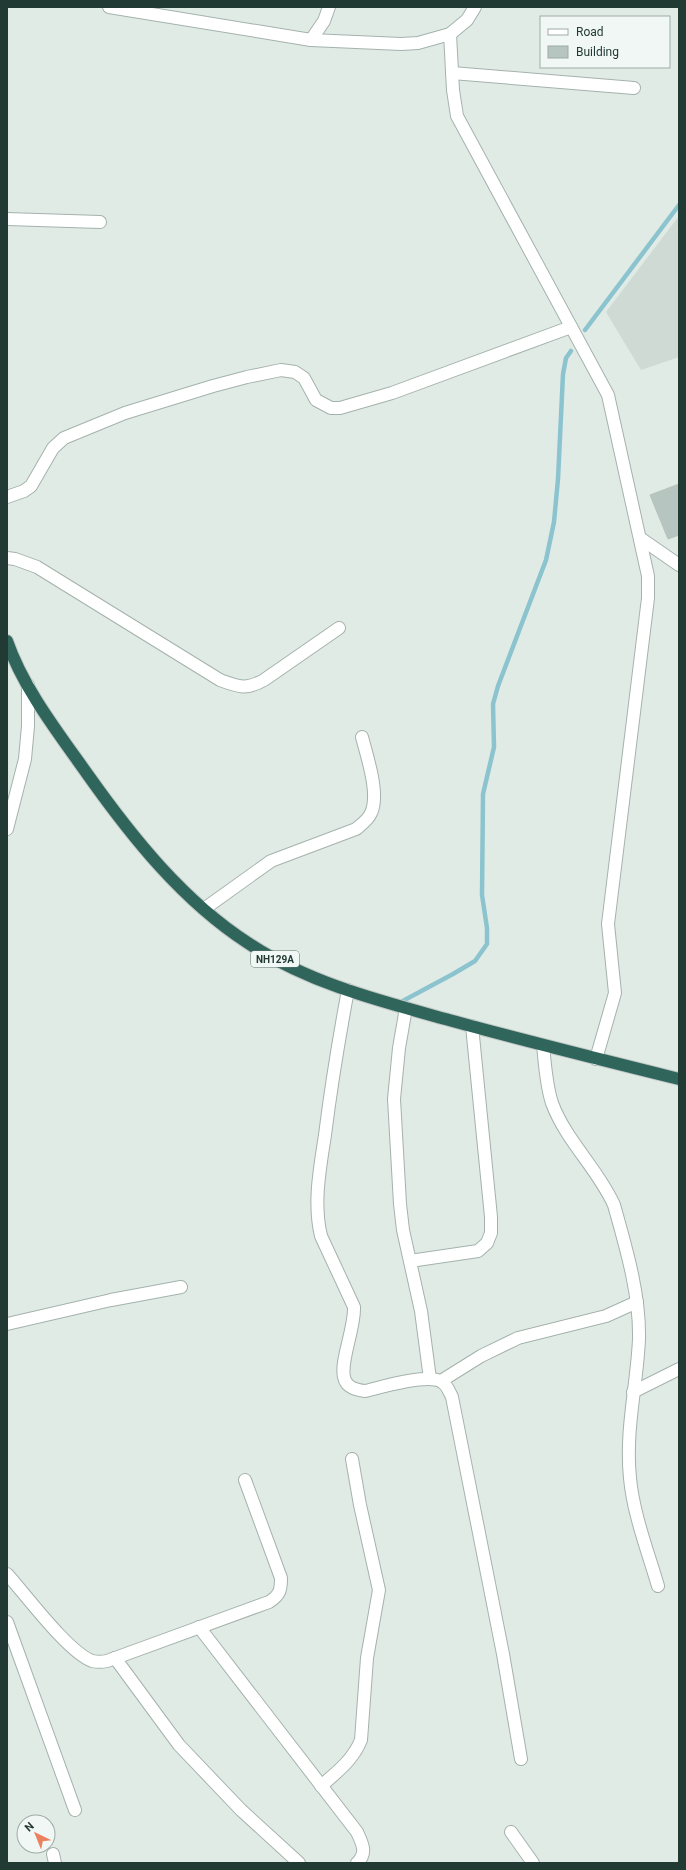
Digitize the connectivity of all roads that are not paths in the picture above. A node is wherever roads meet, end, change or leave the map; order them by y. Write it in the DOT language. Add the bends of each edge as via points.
graph roads {
  1 [pos="109,7"];
  2 [pos="329,7"];
  3 [pos="475,7"];
  4 [pos="450,34"];
  5 [pos="311,40"];
  6 [pos="452,73"];
  7 [pos="634,88"];
  8 [pos="7,219"];
  9 [pos="100,222"];
  10 [pos="571,327"];
  11 [pos="7,497"];
  12 [pos="640,538"];
  13 [pos="7,558"];
  14 [pos="679,565"];
  15 [pos="339,628"];
  16 [pos="7,641"];
  17 [pos="28,685"];
  18 [pos="362,737"];
  19 [pos="7,829"];
  20 [pos="204,909"];
  21 [pos="348,990"];
  22 [pos="406,1008"];
  23 [pos="472,1026"];
  24 [pos="543,1045"];
  25 [pos="596,1059"];
  26 [pos="679,1079"];
  27 [pos="410,1262"];
  28 [pos="181,1287"];
  29 [pos="637,1302"];
  30 [pos="7,1324"];
  31 [pos="679,1369"];
  32 [pos="435,1380"];
  33 [pos="633,1392"];
  34 [pos="352,1459"];
  35 [pos="245,1480"];
  36 [pos="7,1574"];
  37 [pos="658,1586"];
  38 [pos="7,1622"];
  39 [pos="199,1627"];
  40 [pos="115,1658"];
  41 [pos="521,1759"];
  42 [pos="321,1786"];
  43 [pos="75,1810"];
  44 [pos="511,1832"];
  45 [pos="299,1863"];
  46 [pos="358,1863"];
  47 [pos="533,1863"];
  1 -- 5 [label="street"];
  2 -- 5 [label="street" via="324,21"];
  3 -- 4 [label="street" via="466,20"];
  4 -- 5 [label="street" via="418,43"];
  4 -- 6 [label="street"];
  6 -- 7 [label="street"];
  6 -- 10 [label="street" via="455,106 463,128"];
  8 -- 9 [label="street"];
  10 -- 11 [label="street" via="392,393 340,408 331,408 316,400 304,378 295,372 281,370 247,377 125,413 64,438 45,459 31,486"];
  10 -- 12 [label="street" via="608,395"];
  12 -- 14 [label="street"];
  12 -- 25 [label="street" via="648,576 648,598 608,924 615,993"];
  13 -- 15 [label="street" via="37,567 220,680 237,686 251,687 264,680"];
  16 -- 17 [label="highway, NH129A"];
  17 -- 19 [label="street" via="25,759"];
  17 -- 20 [label="highway, NH129A" via="98,790 163,869"];
  18 -- 20 [label="street" via="374,799 372,813 366,821 356,829 271,862"];
  20 -- 21 [label="highway, NH129A" via="248,943 277,960 310,977"];
  21 -- 22 [label="highway, NH129A"];
  21 -- 32 [label="street" via="318,1180 318,1224 321,1236 354,1307 355,1318 344,1378 347,1385 355,1390 365,1391"];
  22 -- 23 [label="highway, NH129A"];
  22 -- 27 [label="street" via="398,1048 394,1099 400,1204"];
  23 -- 24 [label="highway, NH129A"];
  23 -- 27 [label="street" via="491,1233 487,1243 478,1251"];
  24 -- 25 [label="highway, NH129A"];
  24 -- 29 [label="street" via="548,1090 555,1109 570,1137 608,1191 614,1205"];
  25 -- 26 [label="highway, NH129A"];
  27 -- 32 [label="street"];
  28 -- 30 [label="street"];
  29 -- 32 [label="street" via="606,1316 511,1340"];
  29 -- 33 [label="street" via="639,1340"];
  31 -- 33 [label="street"];
  32 -- 41 [label="street" via="448,1388 452,1397"];
  33 -- 37 [label="street" via="629,1440 630,1477"];
  34 -- 42 [label="street" via="376,1572 378,1604 366,1658 361,1740 350,1759"];
  35 -- 39 [label="street" via="281,1578 281,1590 276,1598 269,1602"];
  36 -- 40 [label="street" via="74,1650 98,1662"];
  38 -- 43 [label="street"];
  39 -- 40 [label="street"];
  39 -- 42 [label="street"];
  40 -- 45 [label="street" via="158,1718 194,1762 241,1810"];
  42 -- 46 [label="street" via="357,1832 364,1847 364,1854"];
  44 -- 47 [label="street"];
}
